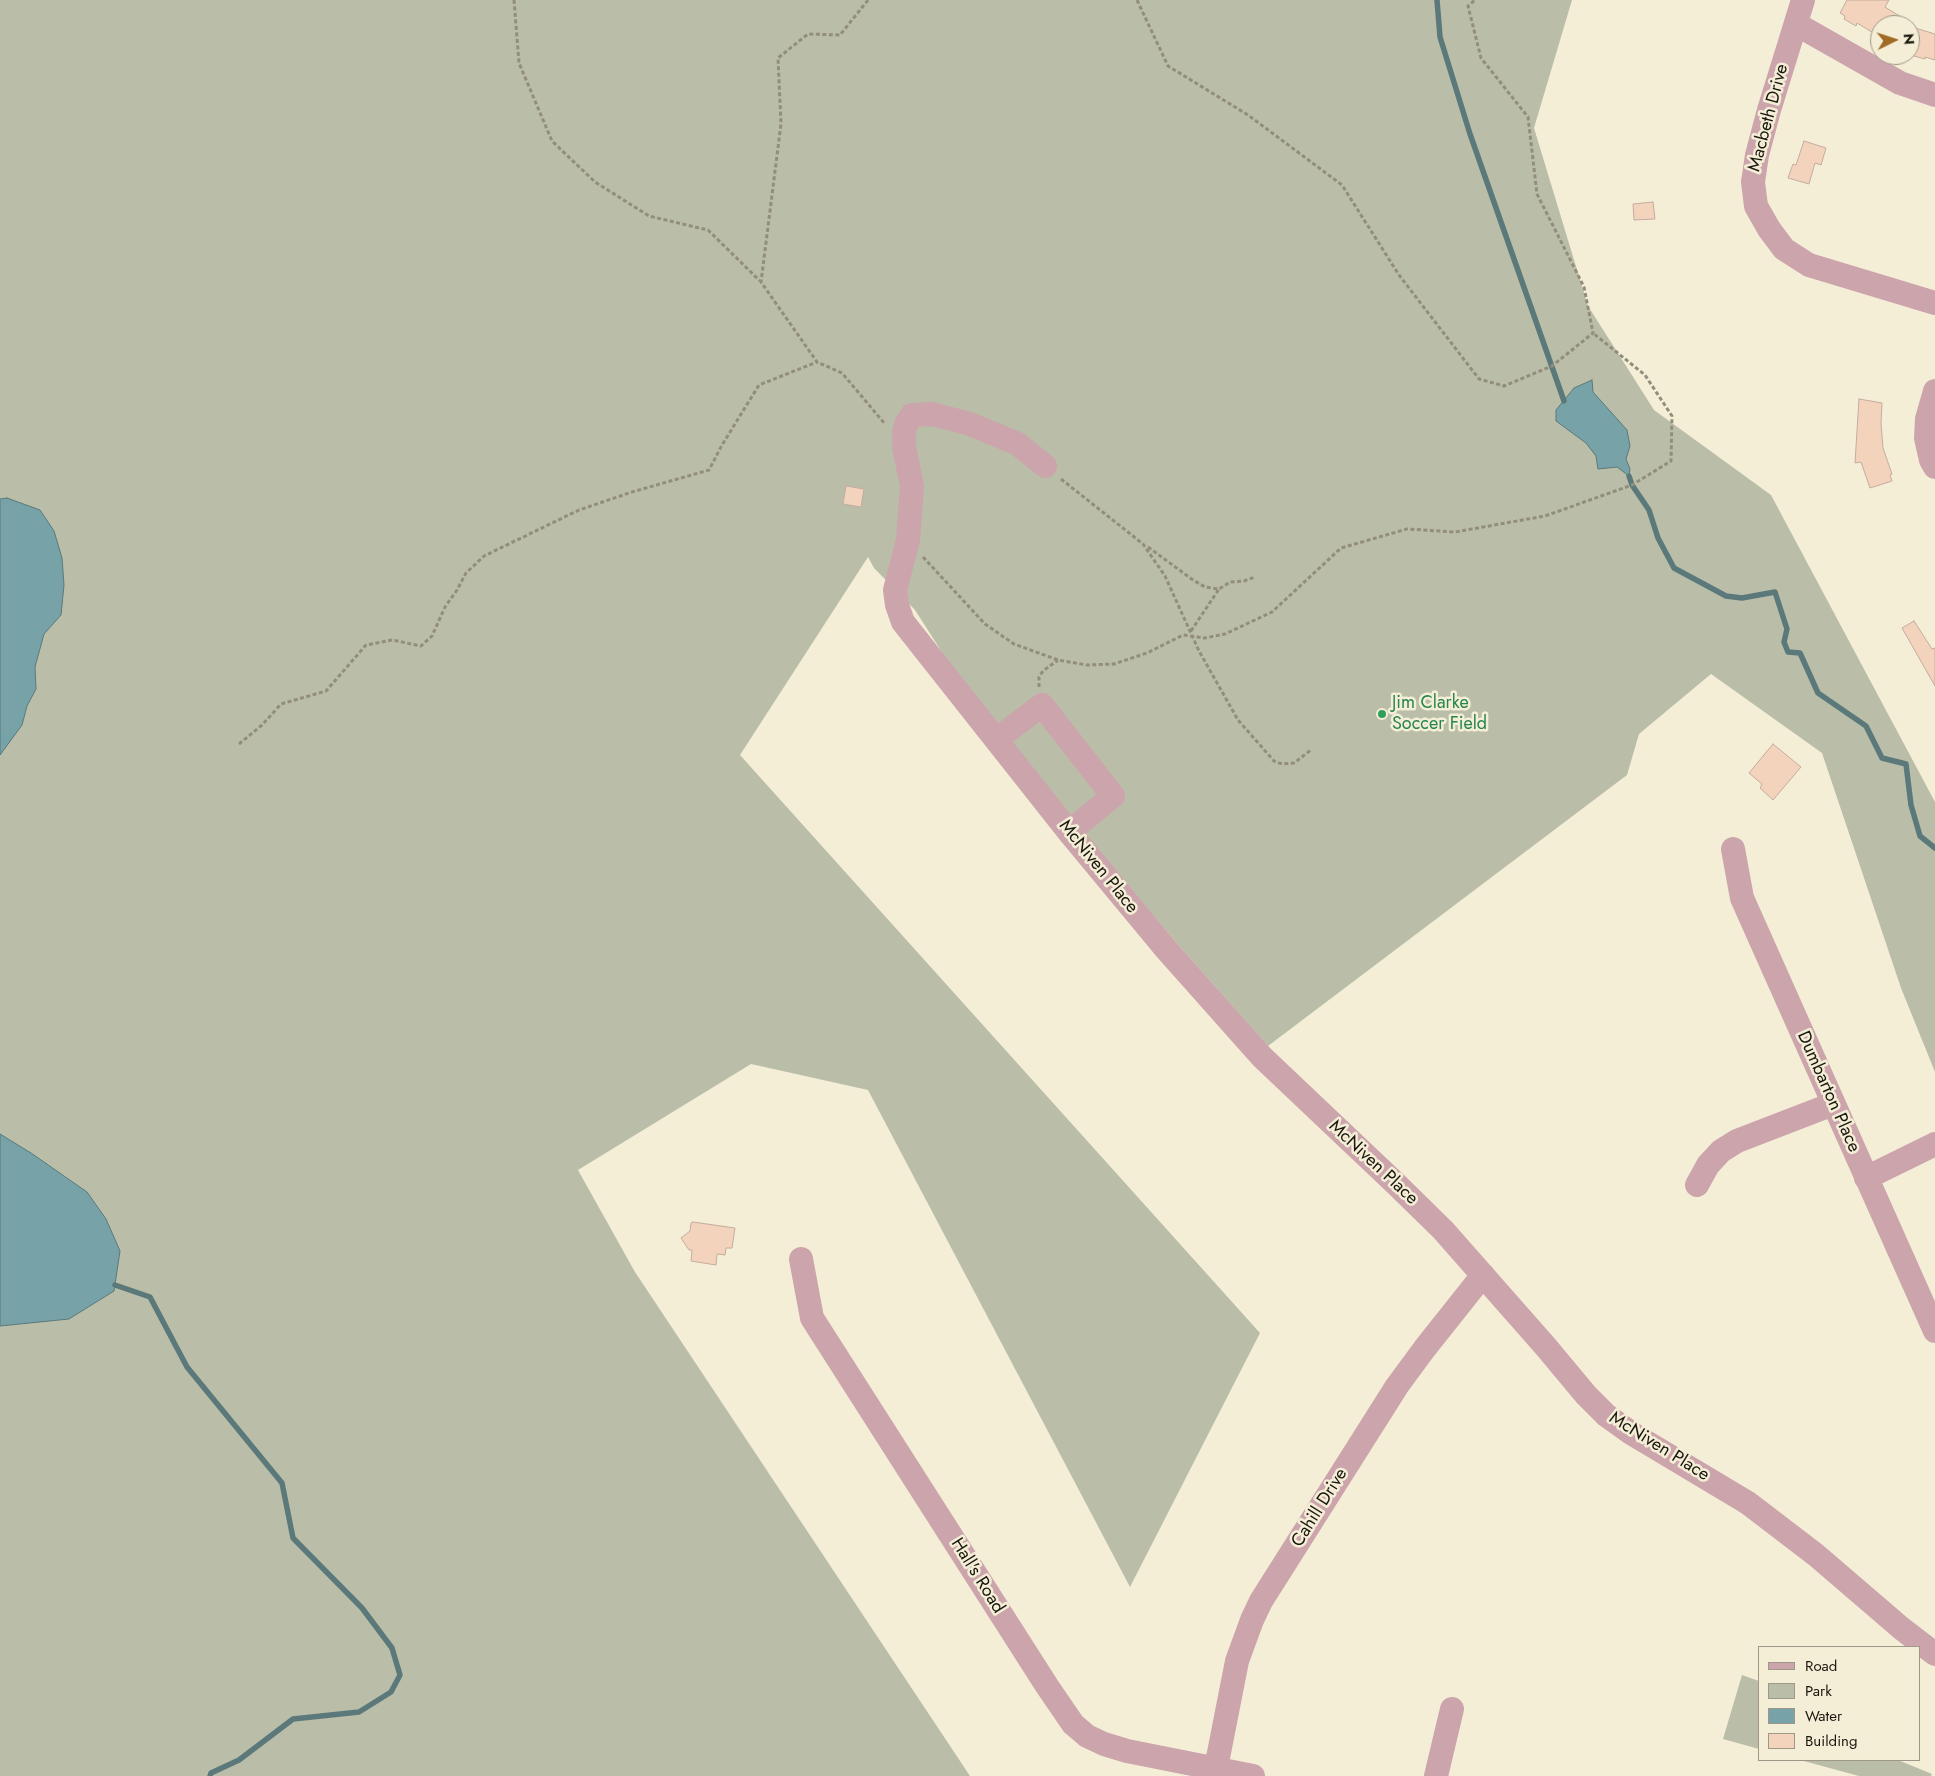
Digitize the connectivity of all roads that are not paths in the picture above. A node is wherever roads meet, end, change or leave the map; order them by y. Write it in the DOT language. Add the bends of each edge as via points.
graph roads {
  1 [pos="1803,0"];
  2 [pos="1796,24"];
  3 [pos="1935,96"];
  4 [pos="1935,303"];
  5 [pos="1935,391"];
  6 [pos="1045,466"];
  7 [pos="1935,467"];
  8 [pos="997,739"];
  9 [pos="1069,832"];
  10 [pos="1734,849"];
  11 [pos="1832,1104"];
  12 [pos="1935,1144"];
  13 [pos="1866,1178"];
  14 [pos="1697,1185"];
  15 [pos="802,1259"];
  16 [pos="1483,1275"];
  17 [pos="1935,1332"];
  18 [pos="1935,1654"];
  19 [pos="1452,1709"];
  20 [pos="1216,1768"];
  21 [pos="1253,1776"];
  22 [pos="1436,1776"];
  1 -- 2 [label="street, Macbeth Drive"];
  2 -- 3 [label="street" via="1900,83"];
  2 -- 4 [label="street, Macbeth Drive" via="1757,156 1752,182 1756,206 1784,249 1809,265"];
  5 -- 7 [label="street" via="1927,419 1926,438"];
  6 -- 8 [label="street, McNiven Place" via="1018,444 970,424 932,414 912,415 906,424 904,447 912,486 908,540 895,590 897,605 903,622"];
  8 -- 9 [label="street, McNiven Place"];
  8 -- 9 [label="street" via="1042,705 1113,796"];
  9 -- 16 [label="street, McNiven Place" via="1262,1058 1395,1182"];
  10 -- 11 [label="street, Dumbarton Place" via="1742,898"];
  11 -- 13 [label="street, Dumbarton Place"];
  11 -- 14 [label="street" via="1738,1141 1721,1151 1708,1165"];
  12 -- 13 [label="street"];
  13 -- 17 [label="street, Dumbarton Place"];
  15 -- 20 [label="street, Hall's Road" via="812,1318 1073,1724 1104,1744"];
  16 -- 18 [label="street, McNiven Place" via="1606,1415 1657,1450 1748,1503"];
  16 -- 20 [label="street, Cahill Drive" via="1397,1386 1261,1601 1237,1661"];
  19 -- 22 [label="street"];
  20 -- 21 [label="street, Hall's Road"];
}
